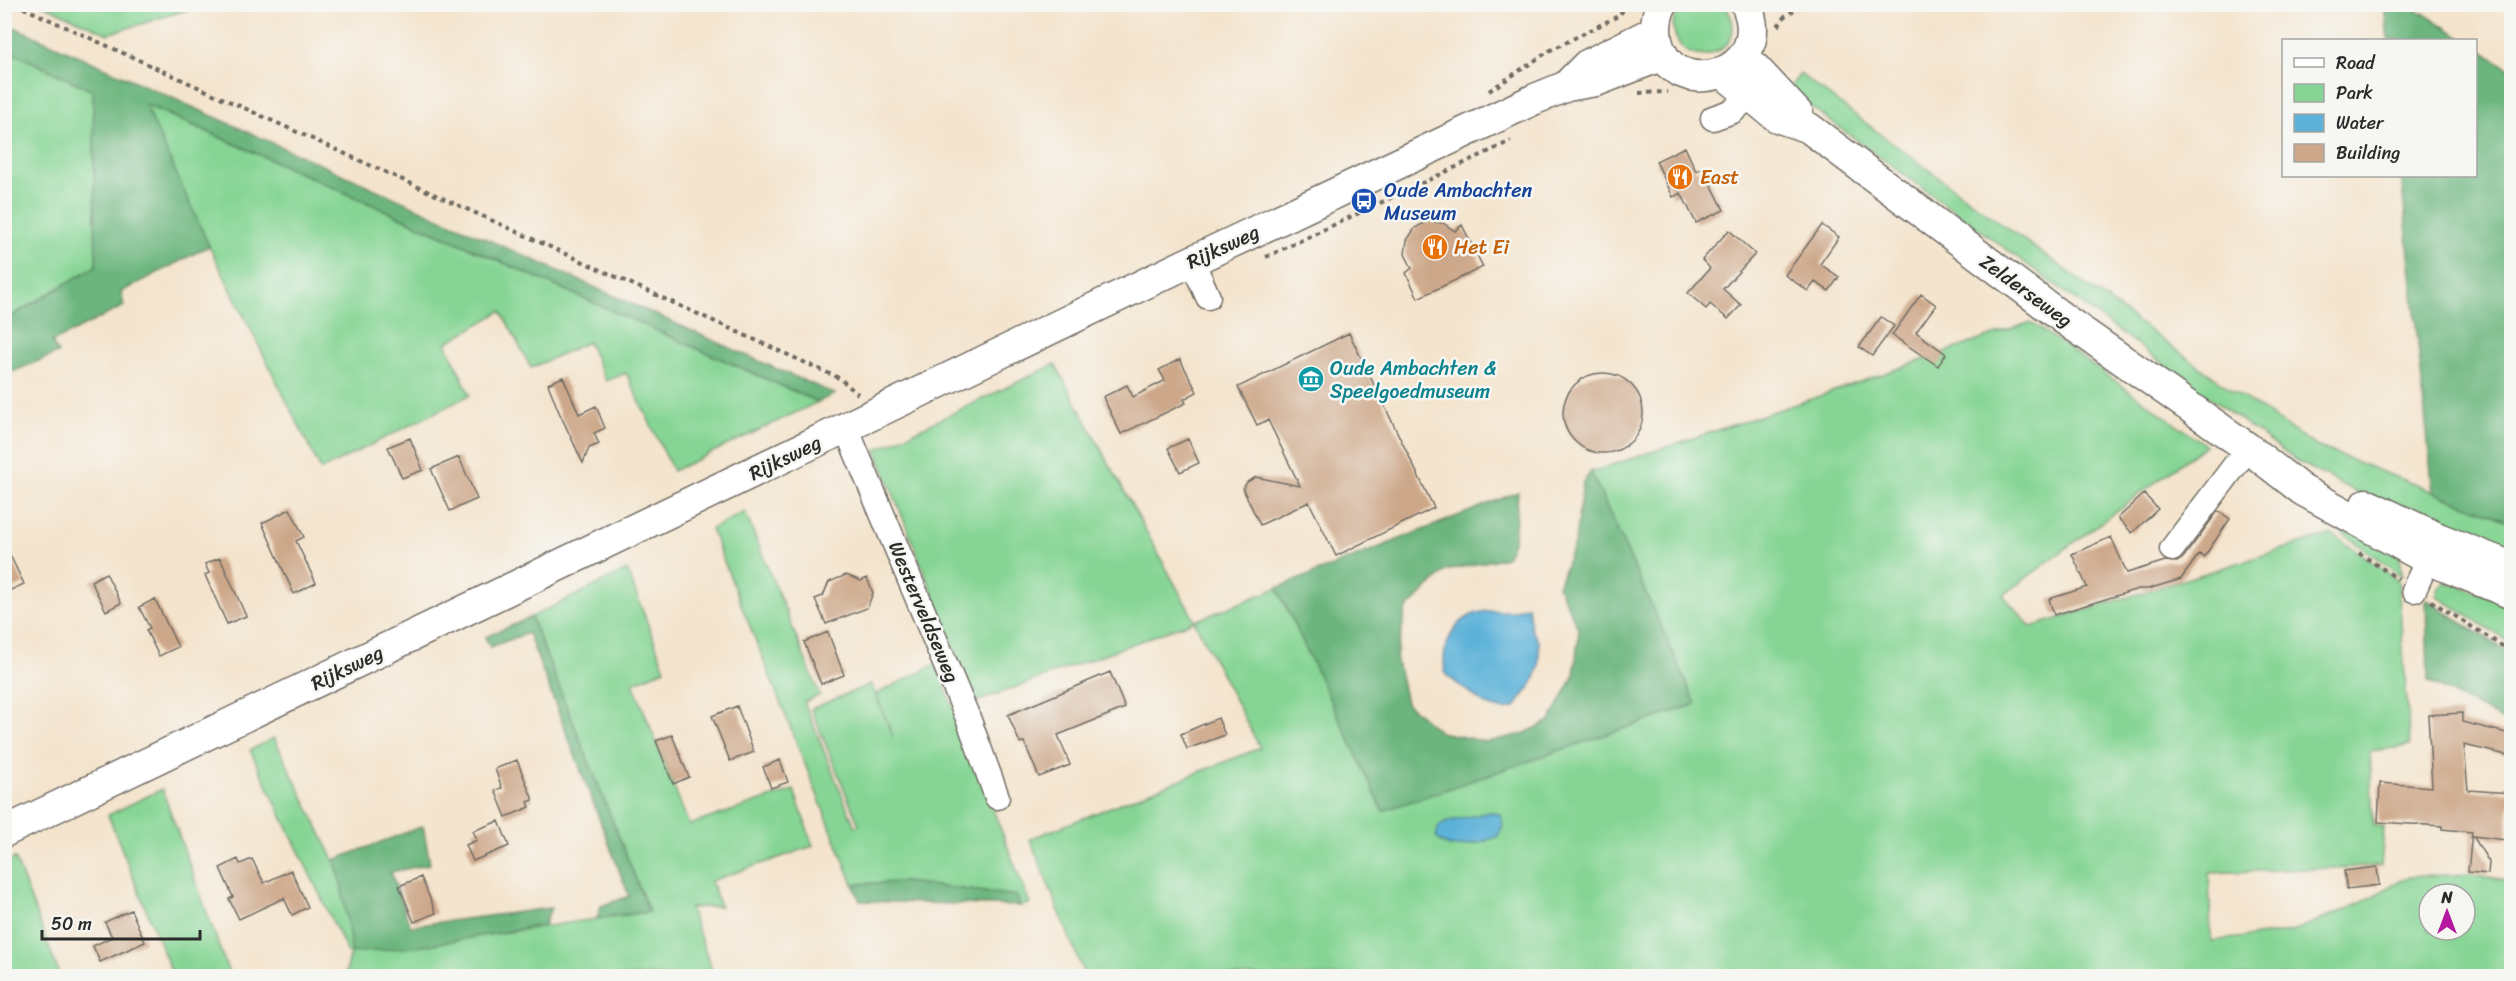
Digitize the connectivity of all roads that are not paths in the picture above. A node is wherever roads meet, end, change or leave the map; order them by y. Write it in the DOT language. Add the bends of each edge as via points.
graph roads {
  1 [pos="1755,8"];
  2 [pos="1660,30"];
  3 [pos="1733,65"];
  4 [pos="1750,96"];
  5 [pos="1713,118"];
  6 [pos="1809,129"];
  7 [pos="1192,261"];
  8 [pos="1208,297"];
  9 [pos="846,428"];
  10 [pos="2248,447"];
  11 [pos="2172,549"];
  12 [pos="2432,549"];
  13 [pos="2511,567"];
  14 [pos="2414,590"];
  15 [pos="2511,594"];
  16 [pos="997,797"];
  17 [pos="4,832"];
  1 -- 3 [label="main road" via="1752,36"];
  2 -- 3 [label="main road" via="1672,65 1684,73 1696,76"];
  2 -- 7 [label="main road, Rijksweg" via="1596,81 1567,86"];
  3 -- 4 [label="main road, Zelderseweg"];
  3 -- 6 [label="main road, Zelderseweg" via="1790,103"];
  4 -- 5 [label="street" via="1733,111"];
  4 -- 6 [label="main road, Zelderseweg" via="1777,117"];
  6 -- 10 [label="main road, Zelderseweg" via="2064,319"];
  7 -- 8 [label="street"];
  7 -- 9 [label="main road, Rijksweg"];
  9 -- 16 [label="street, Westerveldseweg" via="968,718"];
  9 -- 17 [label="main road, Rijksweg"];
  10 -- 11 [label="street"];
  10 -- 12 [label="main road, Zelderseweg"];
  12 -- 13 [label="main road, Zelderseweg"];
  12 -- 14 [label="street"];
  12 -- 15 [label="main road, Zelderseweg"];
}
